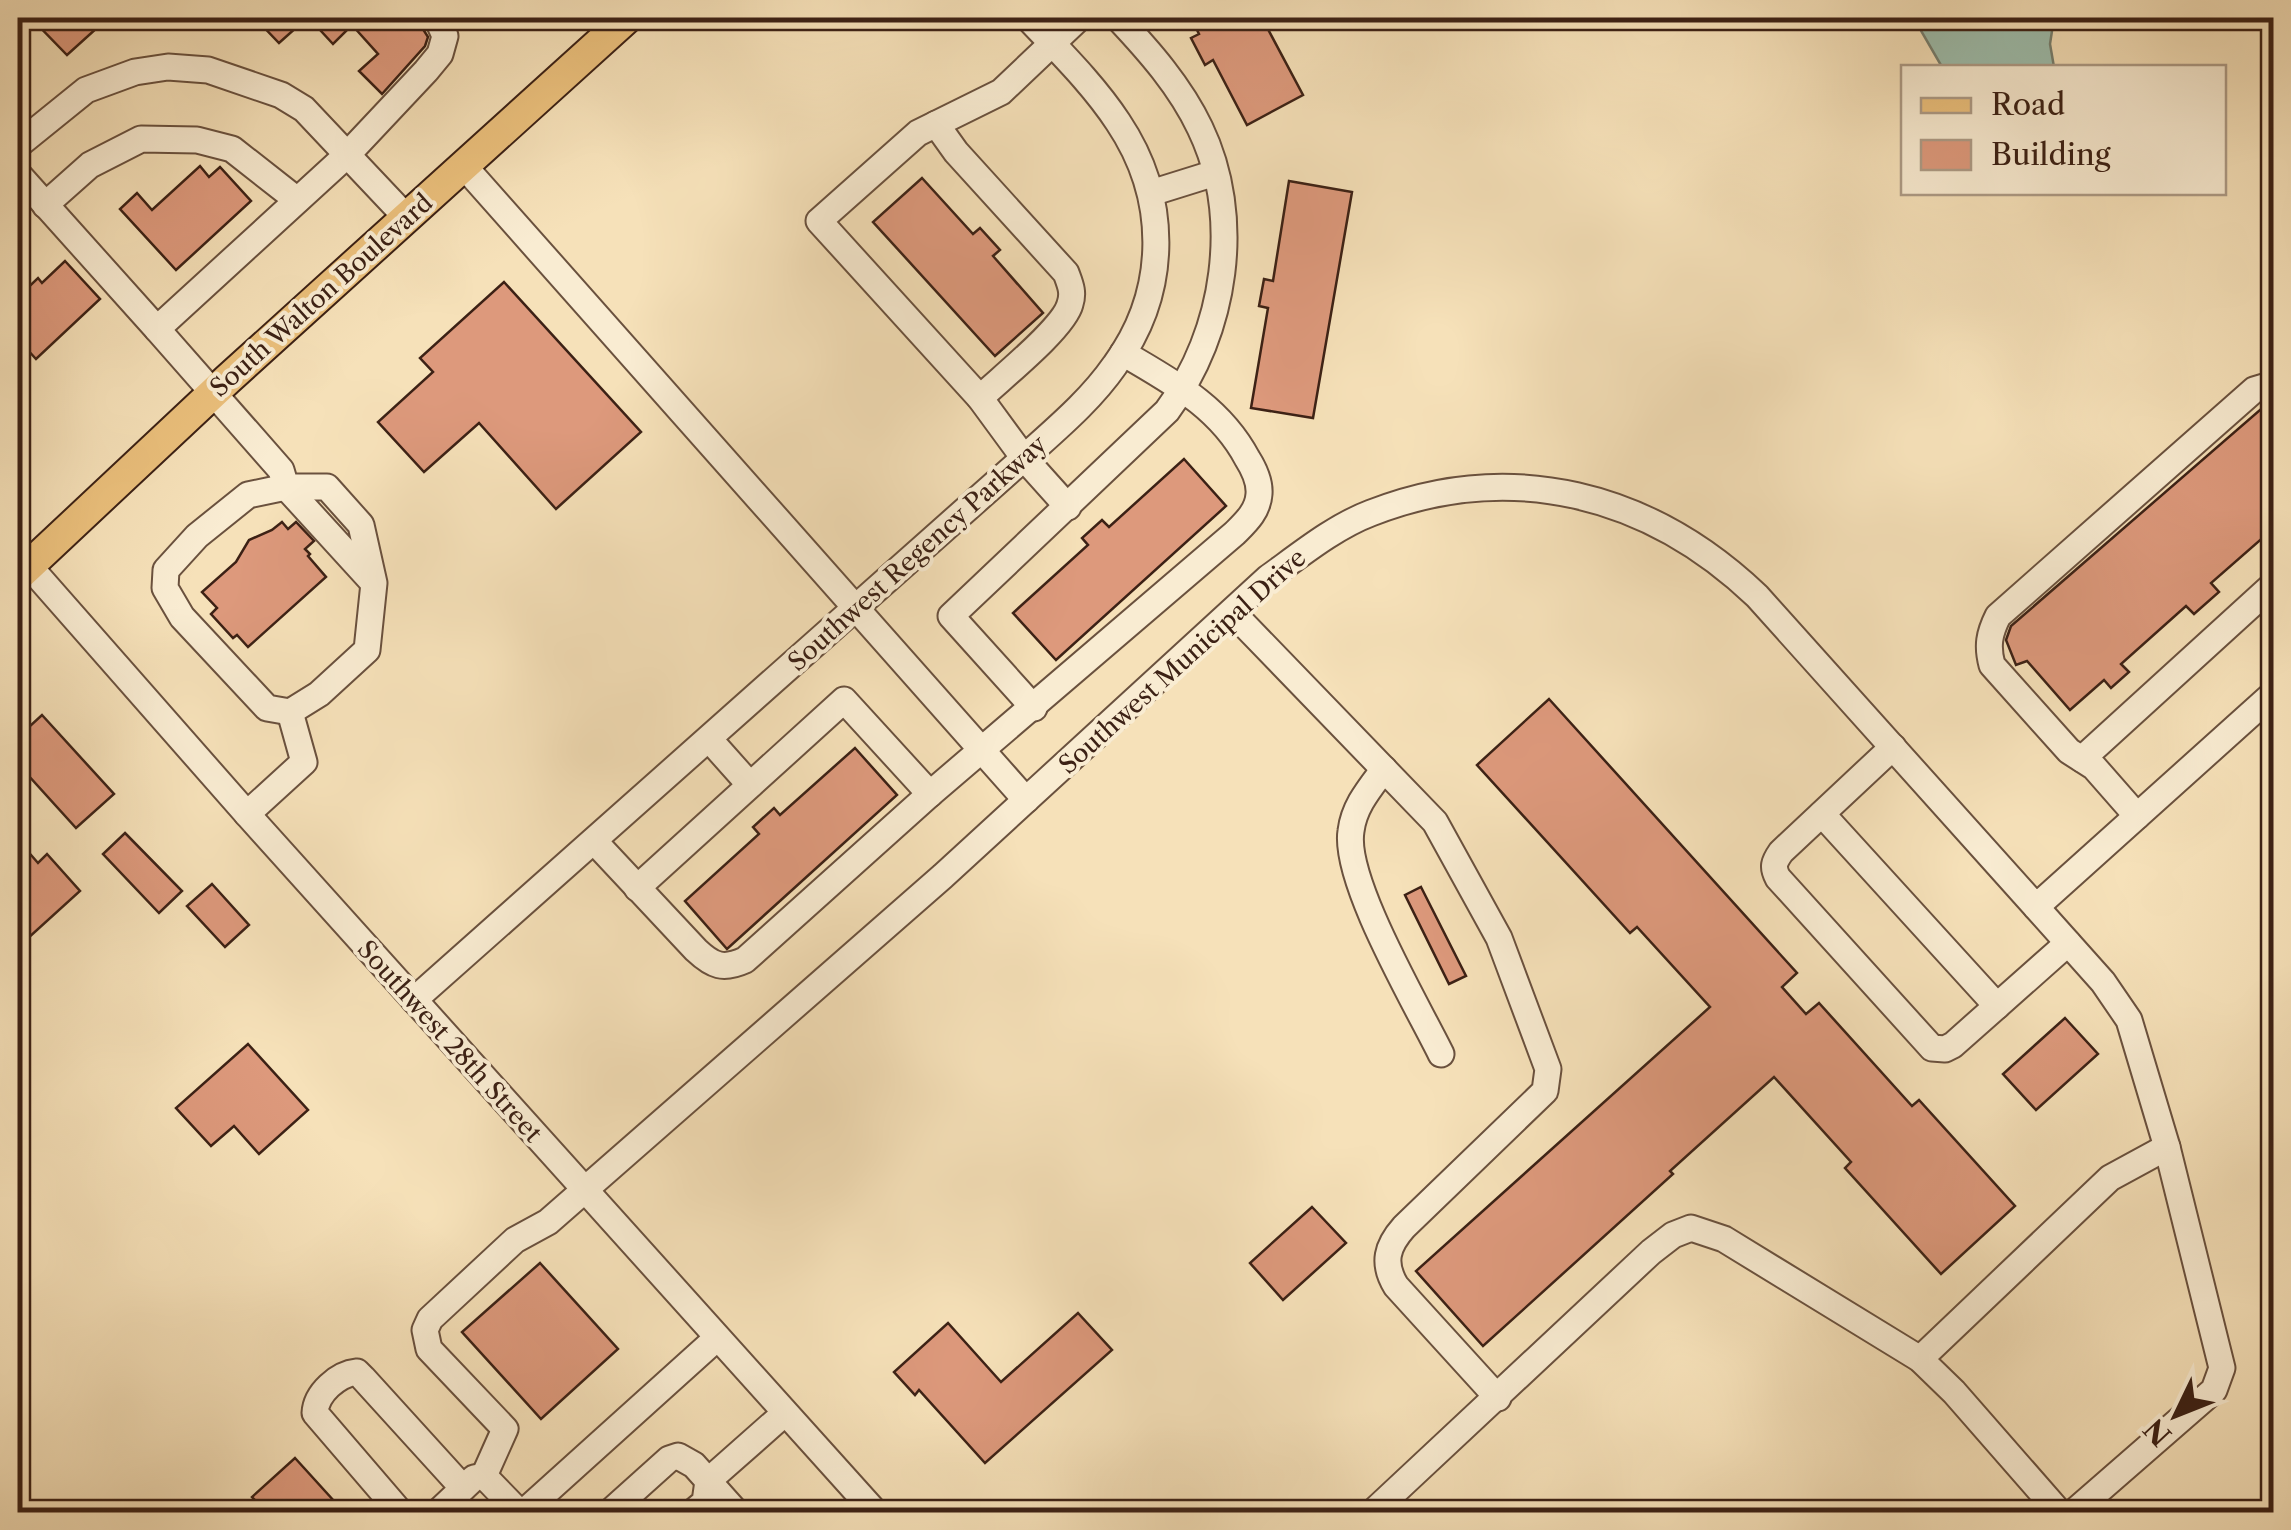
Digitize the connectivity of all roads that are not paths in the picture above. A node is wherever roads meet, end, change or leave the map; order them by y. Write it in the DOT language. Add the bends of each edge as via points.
graph roads {
  1 [pos="438,18"];
  2 [pos="627,18"];
  3 [pos="1028,18"];
  4 [pos="1079,18"];
  5 [pos="1118,18"];
  6 [pos="1052,44"];
  7 [pos="936,124"];
  8 [pos="18,145"];
  9 [pos="346,155"];
  10 [pos="463,165"];
  11 [pos="1216,173"];
  12 [pos="18,174"];
  13 [pos="1151,194"];
  14 [pos="297,200"];
  15 [pos="45,204"];
  16 [pos="406,218"];
  17 [pos="157,330"];
  18 [pos="1124,353"];
  19 [pos="2274,384"];
  20 [pos="1184,389"];
  21 [pos="213,392"];
  22 [pos="980,398"];
  23 [pos="1024,458"];
  24 [pos="286,487"];
  25 [pos="1068,506"];
  26 [pos="21,565"];
  27 [pos="2274,584"];
  28 [pos="854,609"];
  29 [pos="1232,612"];
  30 [pos="2274,693"];
  31 [pos="1034,708"];
  32 [pos="290,712"];
  33 [pos="709,739"];
  34 [pos="1893,747"];
  35 [pos="981,750"];
  36 [pos="2082,759"];
  37 [pos="1384,769"];
  38 [pos="750,785"];
  39 [pos="930,794"];
  40 [pos="1026,800"];
  41 [pos="247,814"];
  42 [pos="1822,814"];
  43 [pos="2137,816"];
  44 [pos="594,840"];
  45 [pos="638,888"];
  46 [pos="2036,907"];
  47 [pos="2068,943"];
  48 [pos="414,1000"];
  49 [pos="1997,1006"];
  50 [pos="1441,1054"];
  51 [pos="2167,1147"];
  52 [pos="585,1190"];
  53 [pos="717,1338"];
  54 [pos="1920,1359"];
  55 [pos="1498,1398"];
  56 [pos="785,1413"];
  57 [pos="708,1481"];
  58 [pos="474,1482"];
  59 [pos="400,1512"];
  60 [pos="438,1512"];
  61 [pos="521,1512"];
  62 [pos="610,1512"];
  63 [pos="693,1512"];
  64 [pos="736,1512"];
  65 [pos="875,1512"];
  66 [pos="1373,1512"];
  67 [pos="2059,1512"];
  68 [pos="2074,1512"];
  1 -- 9 [label="street" via="445,36 440,54"];
  2 -- 10 [label="main road, South Walton Boulevard"];
  3 -- 6 [label="street, Southwest Regency Parkway"];
  4 -- 6 [label="street"];
  5 -- 11 [label="street" via="1169,76 1201,129"];
  6 -- 7 [label="street" via="1001,92"];
  6 -- 13 [label="street, Southwest Regency Parkway" via="1118,122"];
  7 -- 22 [label="street" via="1066,273 1073,290 1070,309 1055,328"];
  7 -- 22 [label="street" via="886,158 818,221"];
  8 -- 9 [label="street" via="86,90 168,67 208,70 280,94 304,108"];
  9 -- 14 [label="street"];
  9 -- 16 [label="street"];
  10 -- 16 [label="main road, South Walton Boulevard"];
  10 -- 28 [label="street"];
  11 -- 13 [label="street"];
  11 -- 20 [label="street" via="1226,220 1220,286 1209,334"];
  12 -- 15 [label="street"];
  13 -- 18 [label="street, Southwest Regency Parkway" via="1158,260 1146,308"];
  14 -- 15 [label="street" via="232,149 197,140 141,139 90,165"];
  14 -- 17 [label="street"];
  15 -- 17 [label="street"];
  16 -- 21 [label="main road, South Walton Boulevard"];
  17 -- 21 [label="street"];
  18 -- 20 [label="street"];
  18 -- 23 [label="street, Southwest Regency Parkway" via="1090,396"];
  19 -- 36 [label="street" via="2254,390 1998,616 1988,650 1992,664"];
  20 -- 25 [label="street"];
  20 -- 31 [label="street" via="1219,416 1257,475 1260,497 1252,516"];
  21 -- 24 [label="street" via="281,470"];
  21 -- 26 [label="main road, South Walton Boulevard"];
  22 -- 23 [label="street"];
  23 -- 25 [label="street"];
  23 -- 28 [label="street, Southwest Regency Parkway"];
  24 -- 32 [label="street" via="374,583 367,650"];
  24 -- 32 [label="street" via="248,495 198,536 166,570 166,588 182,616 267,708"];
  25 -- 31 [label="street" via="951,616"];
  26 -- 41 [label="street, Southwest 28th Street"];
  27 -- 36 [label="street"];
  28 -- 33 [label="street, Southwest Regency Parkway"];
  28 -- 35 [label="street"];
  29 -- 34 [label="street, Southwest Municipal Drive" via="1315,544 1368,514 1492,486 1546,490 1642,516 1722,562"];
  29 -- 37 [label="street"];
  29 -- 40 [label="street, Southwest Municipal Drive"];
  30 -- 43 [label="street"];
  31 -- 35 [label="street"];
  32 -- 41 [label="street" via="304,762"];
  33 -- 38 [label="street"];
  33 -- 44 [label="street, Southwest Regency Parkway"];
  34 -- 42 [label="street"];
  34 -- 46 [label="street, Southwest Municipal Drive"];
  35 -- 39 [label="street"];
  35 -- 40 [label="street"];
  36 -- 43 [label="street"];
  37 -- 50 [label="street" via="1357,807 1350,846 1354,872"];
  37 -- 55 [label="street" via="1435,822 1466,875 1499,938 1548,1069 1545,1091 1404,1226 1387,1256 1396,1286"];
  38 -- 39 [label="street" via="844,700"];
  38 -- 45 [label="street"];
  39 -- 45 [label="street" via="730,967 712,965"];
  40 -- 52 [label="street, Southwest Municipal Drive"];
  41 -- 48 [label="street, Southwest 28th Street"];
  42 -- 49 [label="street"];
  42 -- 49 [label="street" via="1781,852 1774,870 1906,1020 1932,1048 1945,1049"];
  43 -- 46 [label="street"];
  44 -- 45 [label="street"];
  44 -- 48 [label="street, Southwest Regency Parkway"];
  46 -- 47 [label="street, Southwest Municipal Drive"];
  47 -- 49 [label="street"];
  47 -- 51 [label="street, Southwest Municipal Drive" via="2129,1020"];
  48 -- 52 [label="street, Southwest 28th Street"];
  51 -- 54 [label="street" via="2110,1178"];
  51 -- 68 [label="street, Southwest Municipal Drive" via="2222,1368 2214,1390"];
  52 -- 53 [label="street, Southwest 28th Street"];
  52 -- 58 [label="street, Southwest Municipal Drive" via="515,1240 425,1330 429,1349 506,1429"];
  53 -- 56 [label="street, Southwest 28th Street"];
  53 -- 61 [label="street"];
  54 -- 55 [label="street" via="1724,1239 1691,1228 1651,1252"];
  54 -- 67 [label="street"];
  55 -- 66 [label="street"];
  56 -- 57 [label="street"];
  56 -- 65 [label="street, Southwest 28th Street"];
  57 -- 62 [label="street" via="678,1456"];
  57 -- 63 [label="street" via="705,1502"];
  57 -- 64 [label="street"];
  58 -- 59 [label="street" via="358,1372 350,1372 320,1396 315,1413"];
  58 -- 60 [label="street"];
  58 -- 61 [label="street"];
}
